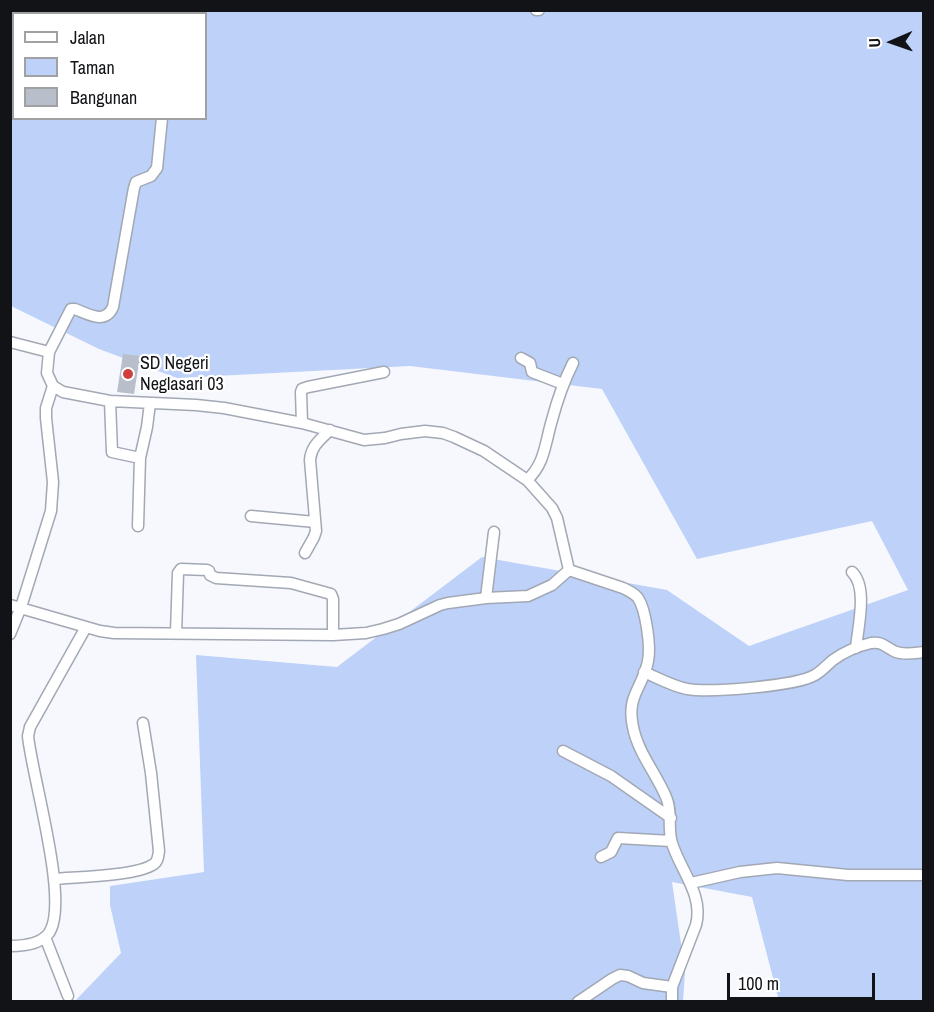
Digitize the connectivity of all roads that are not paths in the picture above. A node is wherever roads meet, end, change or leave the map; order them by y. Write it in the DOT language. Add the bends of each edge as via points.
graph roads {
  1 [pos="162,120"];
  2 [pos="10,342"];
  3 [pos="49,352"];
  4 [pos="521,358"];
  5 [pos="573,363"];
  6 [pos="384,372"];
  7 [pos="564,384"];
  8 [pos="53,386"];
  9 [pos="110,401"];
  10 [pos="150,403"];
  11 [pos="302,423"];
  12 [pos="330,430"];
  13 [pos="141,458"];
  14 [pos="527,480"];
  15 [pos="251,516"];
  16 [pos="315,522"];
  17 [pos="138,525"];
  18 [pos="494,532"];
  19 [pos="305,553"];
  20 [pos="569,570"];
  21 [pos="852,573"];
  22 [pos="486,598"];
  23 [pos="16,606"];
  24 [pos="86,627"];
  25 [pos="176,633"];
  26 [pos="10,634"];
  27 [pos="333,635"];
  28 [pos="856,648"];
  29 [pos="924,652"];
  30 [pos="644,672"];
  31 [pos="143,723"];
  32 [pos="563,751"];
  33 [pos="670,818"];
  34 [pos="671,840"];
  35 [pos="601,857"];
  36 [pos="924,875"];
  37 [pos="55,879"];
  38 [pos="691,883"];
  39 [pos="45,937"];
  40 [pos="10,945"];
  41 [pos="672,987"];
  42 [pos="68,996"];
  43 [pos="578,1002"];
  44 [pos="672,1002"];
  1 -- 3 [label="street" via="157,168 151,176 136,182 134,188 111,313 98,317 71,309"];
  2 -- 3 [label="street"];
  3 -- 8 [label="street" via="47,373"];
  4 -- 7 [label="street" via="530,363 532,372"];
  5 -- 7 [label="street"];
  6 -- 11 [label="street" via="302,389"];
  7 -- 14 [label="street" via="544,455"];
  8 -- 9 [label="street" via="63,392"];
  8 -- 23 [label="street" via="46,408 53,482 51,511"];
  9 -- 10 [label="street"];
  9 -- 13 [label="street" via="112,452"];
  10 -- 11 [label="street" via="213,407"];
  10 -- 13 [label="street"];
  11 -- 12 [label="street"];
  12 -- 14 [label="street" via="364,440 425,430 442,433 475,446"];
  12 -- 16 [label="street" via="310,455"];
  13 -- 17 [label="street"];
  14 -- 20 [label="street" via="556,514"];
  15 -- 16 [label="street"];
  16 -- 19 [label="street" via="316,531"];
  18 -- 22 [label="street"];
  20 -- 22 [label="street" via="552,585 528,596"];
  20 -- 30 [label="street" via="623,588 639,599 649,644"];
  21 -- 28 [label="street" via="861,589"];
  22 -- 27 [label="street" via="440,605 383,629"];
  23 -- 24 [label="street"];
  23 -- 26 [label="street"];
  24 -- 25 [label="street" via="114,633"];
  24 -- 37 [label="street" via="28,736"];
  25 -- 27 [label="street"];
  25 -- 27 [label="street" via="178,573 185,568 207,570 216,578 291,583 331,594"];
  28 -- 29 [label="street" via="876,642 897,652"];
  28 -- 30 [label="street" via="808,678 756,687 688,689"];
  30 -- 33 [label="street" via="634,695 632,725 639,748 668,802"];
  31 -- 37 [label="street" via="159,851 156,862 127,873"];
  32 -- 33 [label="street" via="611,776"];
  33 -- 34 [label="street"];
  34 -- 35 [label="street" via="621,838 611,852"];
  34 -- 38 [label="street"];
  36 -- 38 [label="street" via="848,875 777,868"];
  37 -- 39 [label="street" via="54,917"];
  38 -- 41 [label="street" via="698,918"];
  39 -- 40 [label="street" via="33,943"];
  39 -- 42 [label="street"];
  41 -- 43 [label="street" via="620,975"];
  41 -- 44 [label="street"];
}
